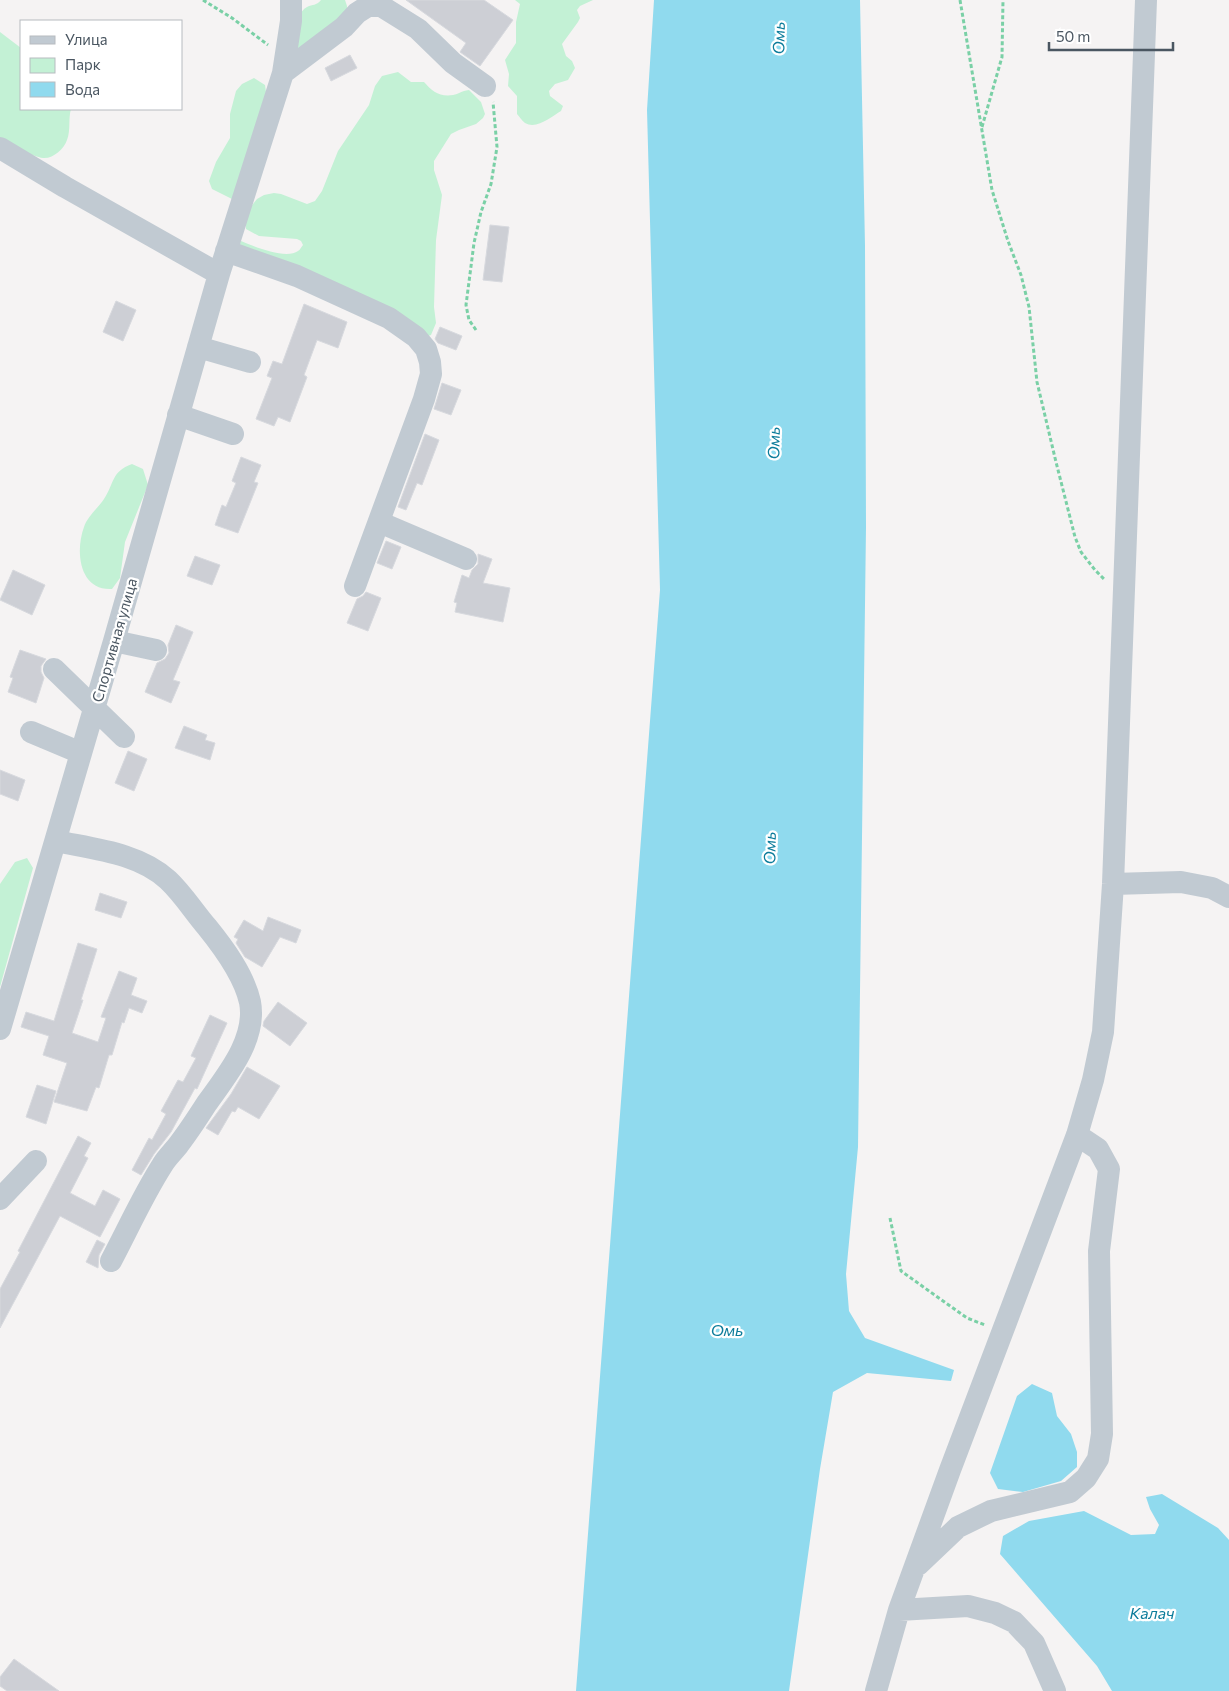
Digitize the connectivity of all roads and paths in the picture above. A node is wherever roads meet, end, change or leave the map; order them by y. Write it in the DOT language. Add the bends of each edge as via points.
graph roads {
  1 [pos="203,0"];
  2 [pos="291,0"];
  3 [pos="960,0"];
  4 [pos="1003,0"];
  5 [pos="1146,0"];
  6 [pos="363,3"];
  7 [pos="285,66"];
  8 [pos="485,86"];
  9 [pos="982,130"];
  10 [pos="0,148"];
  11 [pos="226,252"];
  12 [pos="219,274"];
  13 [pos="476,330"];
  14 [pos="198,347"];
  15 [pos="250,362"];
  16 [pos="178,415"];
  17 [pos="233,434"];
  18 [pos="379,522"];
  19 [pos="466,559"];
  20 [pos="355,586"];
  21 [pos="1124,604"];
  22 [pos="114,641"];
  23 [pos="156,650"];
  24 [pos="54,669"];
  25 [pos="94,709"];
  26 [pos="31,732"];
  27 [pos="124,738"];
  28 [pos="81,753"];
  29 [pos="56,841"];
  30 [pos="1113,884"];
  31 [pos="1229,898"];
  32 [pos="0,1029"];
  33 [pos="1077,1135"];
  34 [pos="36,1161"];
  35 [pos="0,1199"];
  36 [pos="890,1218"];
  37 [pos="111,1261"];
  38 [pos="1002,1332"];
  39 [pos="914,1569"];
  40 [pos="899,1610"];
  41 [pos="876,1691"];
  42 [pos="1054,1691"];
  1 -- 7 [label="path" via="232,18"];
  2 -- 7 [label="street, Спортивная улица"];
  3 -- 9 [label="path"];
  4 -- 9 [label="path" via="1002,57"];
  5 -- 21 [label="street"];
  6 -- 7 [label="street" via="344,27"];
  6 -- 8 [label="street" via="381,6 418,29 453,63"];
  7 -- 11 [label="street, Спортивная улица"];
  8 -- 13 [label="path" via="493,102 497,147 491,184 474,243 466,305 469,320"];
  9 -- 21 [label="path" via="992,190 1029,307 1037,382 1075,536 1081,552"];
  10 -- 12 [label="street"];
  11 -- 12 [label="street, Спортивная улица"];
  11 -- 18 [label="street" via="296,276 389,318 426,349 431,374"];
  12 -- 14 [label="street, Спортивная улица"];
  14 -- 15 [label="street"];
  14 -- 16 [label="street, Спортивная улица"];
  16 -- 17 [label="street"];
  16 -- 22 [label="street, Спортивная улица"];
  18 -- 19 [label="street"];
  18 -- 20 [label="street"];
  21 -- 30 [label="street"];
  22 -- 23 [label="street"];
  22 -- 25 [label="street, Спортивная улица"];
  24 -- 25 [label="street"];
  25 -- 27 [label="street"];
  25 -- 28 [label="street, Спортивная улица"];
  26 -- 28 [label="street"];
  28 -- 29 [label="street, Спортивная улица"];
  29 -- 32 [label="street, Спортивная улица"];
  29 -- 37 [label="street" via="114,853 156,870 169,881 219,942 236,967 250,1002 247,1036 240,1054 163,1163"];
  30 -- 31 [label="street" via="1181,882 1212,888"];
  30 -- 33 [label="street" via="1103,1032 1094,1080"];
  33 -- 38 [label="street"];
  33 -- 39 [label="street" via="1098,1149 1109,1169 1099,1251 1102,1434 1098,1459 1086,1478 1070,1492 991,1511 958,1527"];
  34 -- 35 [label="street"];
  36 -- 38 [label="path" via="902,1272 967,1318"];
  38 -- 39 [label="street"];
  39 -- 40 [label="street"];
  40 -- 41 [label="street"];
  40 -- 42 [label="street" via="968,1606 1014,1622 1034,1643"];
}
